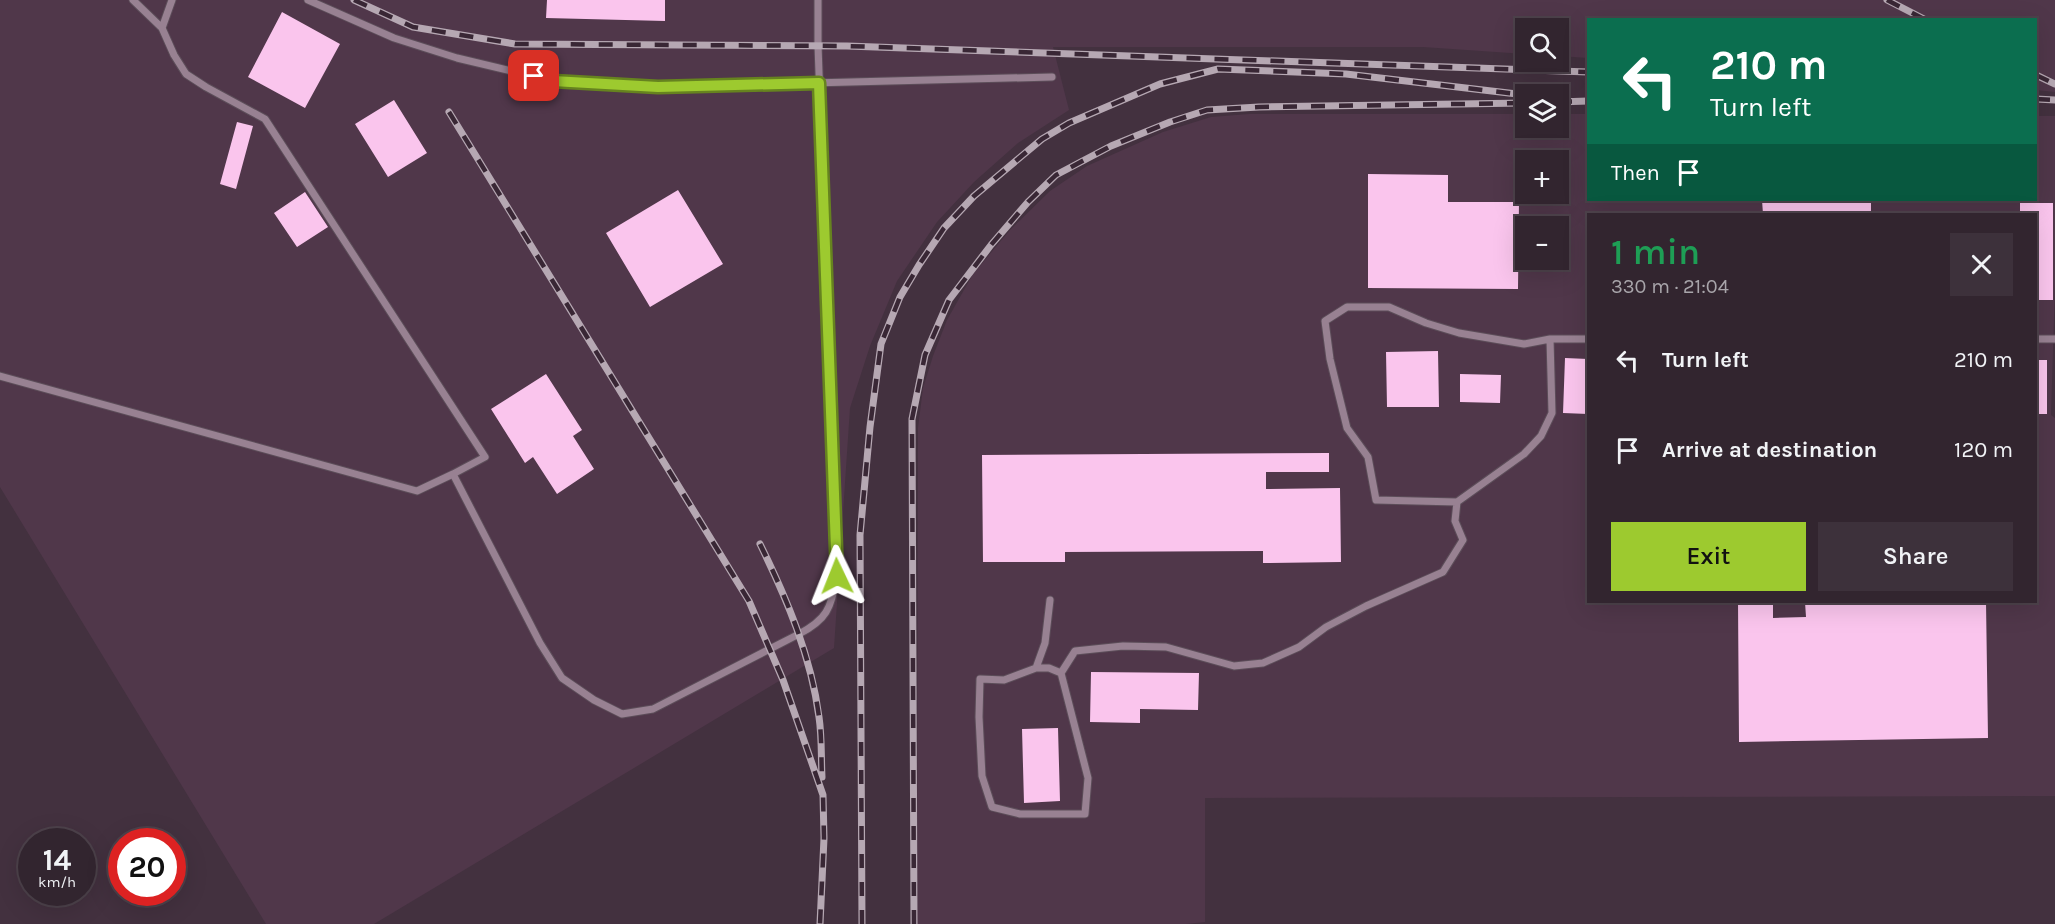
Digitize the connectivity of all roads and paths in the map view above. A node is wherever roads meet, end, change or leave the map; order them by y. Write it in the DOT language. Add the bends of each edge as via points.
graph roads {
  1 [pos="133,0"];
  2 [pos="172,0"];
  3 [pos="308,0"];
  4 [pos="818,0"];
  5 [pos="162,28"];
  6 [pos="1052,77"];
  7 [pos="819,83"];
  8 [pos="1550,339"];
  9 [pos="1587,339"];
  10 [pos="2037,339"];
  11 [pos="2055,339"];
  12 [pos="0,376"];
  13 [pos="453,474"];
  14 [pos="1457,502"];
  15 [pos="1050,600"];
  16 [pos="1036,668"];
  17 [pos="1061,673"];
  1 -- 5 [label="lane"];
  2 -- 5 [label="lane"];
  3 -- 7 [label="lane" via="415,45 553,81 658,87"];
  4 -- 7 [label="lane"];
  5 -- 13 [label="lane" via="186,74 265,119 484,457"];
  6 -- 7 [label="lane"];
  7 -- 13 [label="lane" via="837,576 830,606 814,626 653,710 622,714 562,678"];
  8 -- 9 [label="lane"];
  8 -- 14 [label="lane" via="1552,413 1541,436 1524,454"];
  8 -- 14 [label="lane" via="1524,344 1459,333 1389,307 1347,307 1325,321 1347,428 1368,457 1376,500"];
  10 -- 11 [label="lane"];
  12 -- 13 [label="lane" via="417,491"];
  14 -- 17 [label="lane" via="1455,521 1463,540 1443,572 1366,606 1299,647 1263,663 1234,666 1166,647 1122,646 1075,651"];
  15 -- 16 [label="lane" via="1045,643"];
  16 -- 17 [label="lane"];
  16 -- 17 [label="lane" via="1004,680 980,679 982,776 992,807 1020,814 1085,814 1088,778"];
}
